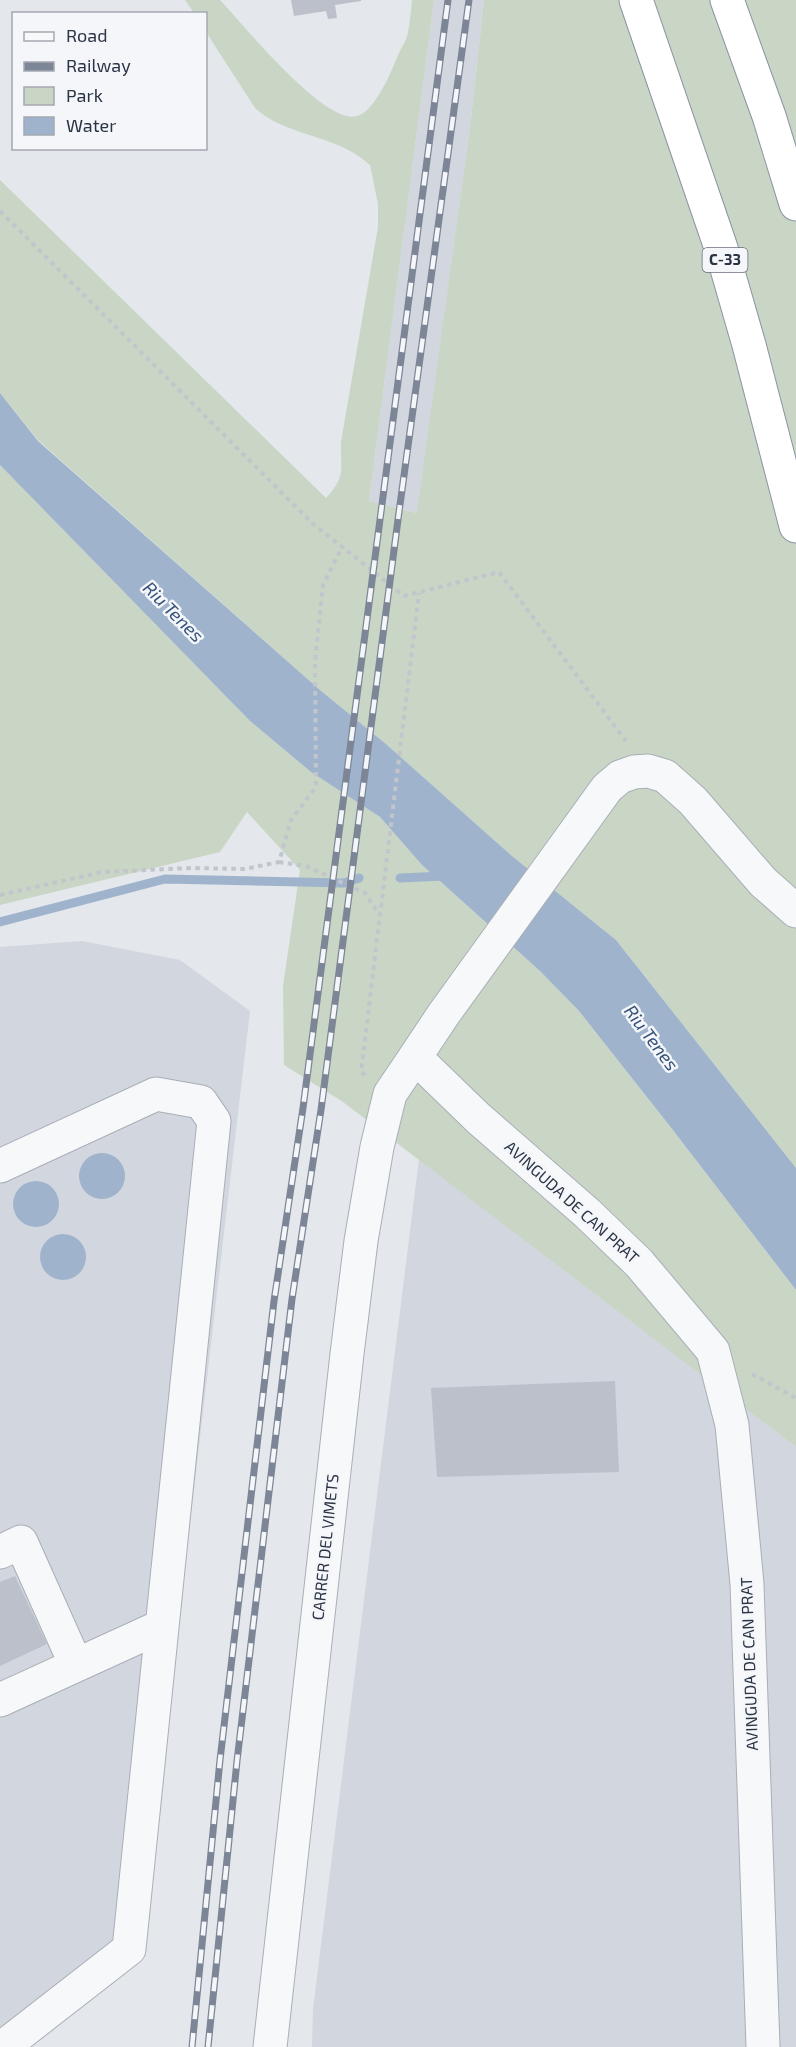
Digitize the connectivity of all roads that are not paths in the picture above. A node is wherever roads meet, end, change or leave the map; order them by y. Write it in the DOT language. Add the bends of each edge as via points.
graph roads {
  1 [pos="636,0"];
  2 [pos="727,0"];
  3 [pos="796,204"];
  4 [pos="796,526"];
  5 [pos="796,911"];
  6 [pos="415,1057"];
  7 [pos="0,1166"];
  8 [pos="0,1552"];
  9 [pos="162,1626"];
  10 [pos="76,1665"];
  11 [pos="0,1700"];
  12 [pos="3,2047"];
  13 [pos="270,2047"];
  14 [pos="763,2047"];
  1 -- 4 [label="highway, C-33" via="721,248"];
  2 -- 3 [label="highway"];
  5 -- 6 [label="street" via="763,882 693,801 665,776 648,771 620,777 607,788"];
  6 -- 13 [label="street, CARRER DEL VIMETS" via="390,1094 367,1206 348,1342"];
  6 -- 14 [label="street, AVINGUDA DE CAN PRAT" via="639,1263 713,1351 732,1425 747,1584"];
  7 -- 9 [label="street" via="156,1095 201,1102 214,1120"];
  8 -- 10 [label="street" via="21,1542"];
  9 -- 10 [label="street"];
  9 -- 12 [label="street" via="129,1948"];
  10 -- 11 [label="street"];
}
